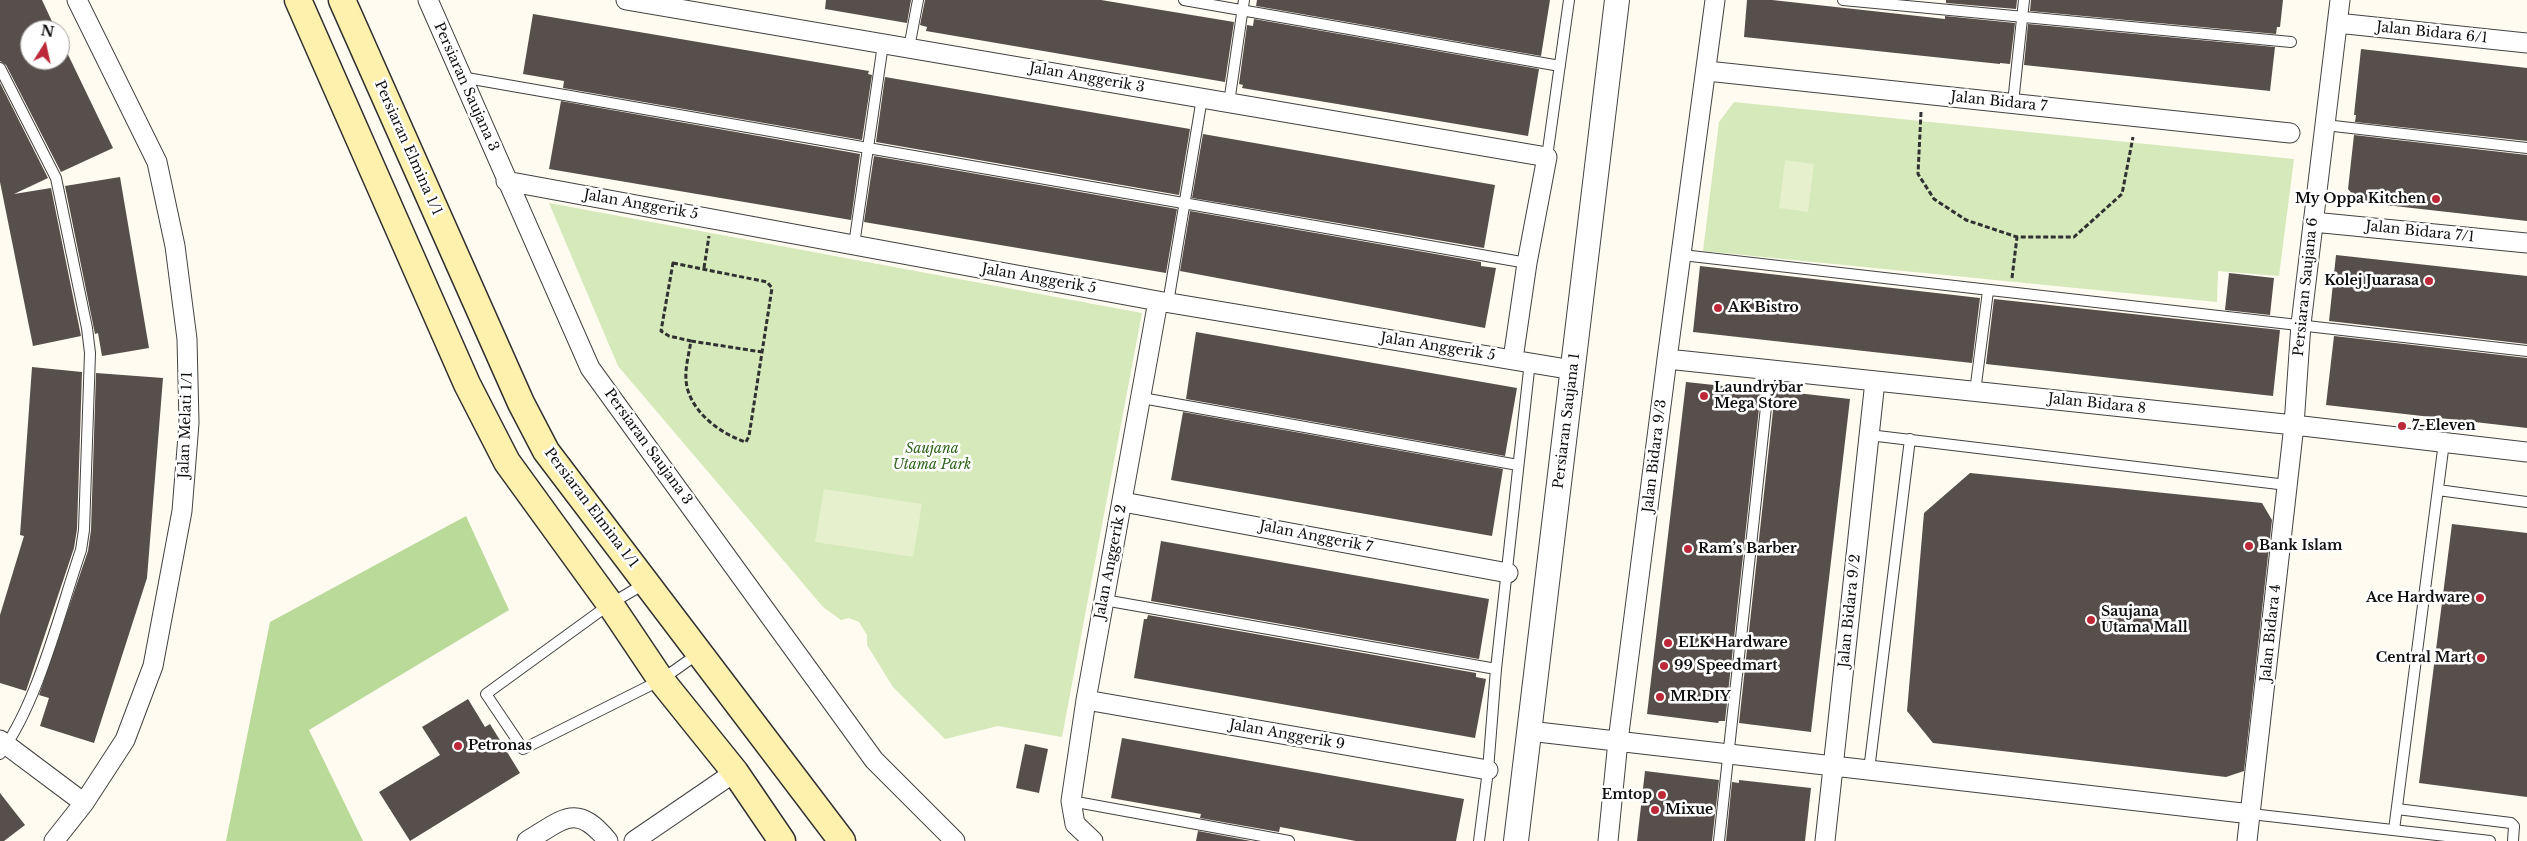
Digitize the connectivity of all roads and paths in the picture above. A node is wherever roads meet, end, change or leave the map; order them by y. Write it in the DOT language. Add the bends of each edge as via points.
graph roads {
  1 [pos="77,0"];
  2 [pos="298,0"];
  3 [pos="342,0"];
  4 [pos="428,0"];
  5 [pos="626,0"];
  6 [pos="918,0"];
  7 [pos="1184,0"];
  8 [pos="1569,0"];
  9 [pos="1617,0"];
  10 [pos="1715,0"];
  11 [pos="1843,0"];
  12 [pos="2024,0"];
  13 [pos="2340,0"];
  14 [pos="1243,5"];
  15 [pos="2022,17"];
  16 [pos="2337,23"];
  17 [pos="2291,42"];
  18 [pos="2527,43"];
  19 [pos="883,44"];
  20 [pos="909,48"];
  21 [pos="1560,66"];
  22 [pos="0,68"];
  23 [pos="1707,71"];
  24 [pos="462,77"];
  25 [pos="1922,94"];
  26 [pos="1202,98"];
  27 [pos="1229,102"];
  28 [pos="2012,103"];
  29 [pos="2136,116"];
  30 [pos="2325,125"];
  31 [pos="2290,133"];
  32 [pos="868,148"];
  33 [pos="2527,148"];
  34 [pos="1547,157"];
  35 [pos="506,180"];
  36 [pos="1184,204"];
  37 [pos="712,219"];
  38 [pos="2313,222"];
  39 [pos="2018,236"];
  40 [pos="2527,243"];
  41 [pos="854,245"];
  42 [pos="1682,255"];
  43 [pos="1527,263"];
  44 [pos="704,268"];
  45 [pos="1988,291"];
  46 [pos="2010,293"];
  47 [pos="1163,302"];
  48 [pos="2301,324"];
  49 [pos="691,341"];
  50 [pos="2527,351"];
  51 [pos="762,352"];
  52 [pos="1667,359"];
  53 [pos="1521,360"];
  54 [pos="1573,370"];
  55 [pos="1770,370"];
  56 [pos="1875,382"];
  57 [pos="1975,392"];
  58 [pos="1142,398"];
  59 [pos="2294,425"];
  60 [pos="1869,435"];
  61 [pos="1910,440"];
  62 [pos="2444,442"];
  63 [pos="2527,452"];
  64 [pos="1518,465"];
  65 [pos="2287,484"];
  66 [pos="2438,490"];
  67 [pos="1123,502"];
  68 [pos="2527,502"];
  69 [pos="1508,573"];
  70 [pos="647,582"];
  71 [pos="1104,600"];
  72 [pos="610,604"];
  73 [pos="700,652"];
  74 [pos="1496,669"];
  75 [pos="661,680"];
  76 [pos="1086,700"];
  77 [pos="1529,731"];
  78 [pos="1618,742"];
  79 [pos="2,746"];
  80 [pos="1729,754"];
  81 [pos="1833,766"];
  82 [pos="1488,770"];
  83 [pos="1869,770"];
  84 [pos="735,772"];
  85 [pos="1071,801"];
  86 [pos="84,803"];
  87 [pos="2397,809"];
  88 [pos="2251,814"];
  89 [pos="2394,830"];
  90 [pos="54,841"];
  91 [pos="527,841"];
  92 [pos="608,841"];
  93 [pos="634,841"];
  94 [pos="782,841"];
  95 [pos="842,841"];
  96 [pos="955,841"];
  97 [pos="1093,841"];
  98 [pos="1289,841"];
  99 [pos="1479,841"];
  100 [pos="1516,841"];
  101 [pos="1608,841"];
  102 [pos="1719,841"];
  103 [pos="1825,841"];
  104 [pos="2247,841"];
  105 [pos="2490,841"];
  106 [pos="2513,841"];
  1 -- 86 [label="street, Jalan Melati 1/1" via="157,162 175,246 187,339 189,423 182,511 153,666 125,740"];
  2 -- 72 [label="main road" via="467,384 507,462"];
  3 -- 70 [label="main road, Persiaran Elmina 1/1" via="521,403 546,451"];
  4 -- 24 [label="street, Persiaran Saujana 3"];
  5 -- 19 [label="street, Jalan Anggerik 3"];
  6 -- 20 [label="lane"];
  7 -- 14 [label="lane"];
  8 -- 21 [label="lane"];
  9 -- 54 [label="street, Persiaran Saujana 1"];
  10 -- 23 [label="street, Jalan Bidara 9/3"];
  11 -- 15 [label="lane"];
  12 -- 15 [label="lane"];
  13 -- 16 [label="street, Persiaran Saujana 6"];
  14 -- 21 [label="lane"];
  14 -- 27 [label="lane"];
  15 -- 17 [label="lane"];
  15 -- 28 [label="lane"];
  16 -- 18 [label="street, Jalan Bidara 6/1"];
  16 -- 30 [label="street, Persiaran Saujana 6"];
  19 -- 20 [label="street, Jalan Anggerik 3"];
  19 -- 32 [label="lane"];
  20 -- 26 [label="street, Jalan Anggerik 3"];
  21 -- 34 [label="lane"];
  22 -- 79 [label="lane" via="56,178 90,354 81,550 36,683"];
  23 -- 25 [label="street, Jalan Bidara 7"];
  23 -- 42 [label="street, Jalan Bidara 9/3"];
  24 -- 32 [label="lane"];
  24 -- 35 [label="street, Persiaran Saujana 3"];
  25 -- 28 [label="street, Jalan Bidara 7"];
  25 -- 39 [label="path" via="1918,174 1934,199 1966,220"];
  26 -- 27 [label="street, Jalan Anggerik 3"];
  26 -- 36 [label="lane"];
  27 -- 34 [label="street, Jalan Anggerik 3"];
  28 -- 29 [label="street, Jalan Bidara 7"];
  29 -- 31 [label="street, Jalan Bidara 7"];
  29 -- 39 [label="path" via="2122,194 2074,237"];
  30 -- 33 [label="lane"];
  30 -- 38 [label="street, Persiaran Saujana 6"];
  32 -- 36 [label="lane"];
  32 -- 41 [label="lane"];
  34 -- 43 [label="street"];
  35 -- 37 [label="street, Jalan Anggerik 5"];
  35 -- 96 [label="street, Persiaran Saujana 3" via="590,368 874,760"];
  36 -- 43 [label="lane"];
  36 -- 47 [label="lane"];
  37 -- 41 [label="street, Jalan Anggerik 5"];
  37 -- 44 [label="path"];
  38 -- 40 [label="street, Jalan Bidara 7/1"];
  38 -- 48 [label="street, Persiaran Saujana 6"];
  39 -- 46 [label="path"];
  41 -- 47 [label="street, Jalan Anggerik 5"];
  42 -- 45 [label="lane"];
  42 -- 52 [label="street, Jalan Bidara 9/3"];
  43 -- 53 [label="street"];
  44 -- 49 [label="path" via="673,263 662,319 661,331"];
  44 -- 51 [label="path" via="767,282 772,288"];
  45 -- 46 [label="lane"];
  45 -- 57 [label="lane"];
  46 -- 48 [label="lane"];
  47 -- 53 [label="street, Jalan Anggerik 5"];
  47 -- 58 [label="street, Jalan Anggerik 2"];
  48 -- 50 [label="lane"];
  48 -- 59 [label="street, Persiaran Saujana 6"];
  49 -- 51 [label="path"];
  49 -- 51 [label="path" via="686,380 692,398 708,420 730,437 746,442"];
  52 -- 55 [label="street, Jalan Bidara 8"];
  52 -- 78 [label="street, Jalan Bidara 9/3"];
  53 -- 54 [label="street, Jalan Anggerik 5"];
  53 -- 64 [label="lane"];
  54 -- 77 [label="street, Persiaran Saujana 1"];
  55 -- 56 [label="street, Jalan Bidara 8"];
  55 -- 80 [label="lane"];
  56 -- 57 [label="street, Jalan Bidara 8"];
  56 -- 60 [label="street, Jalan Bidara 9/2"];
  57 -- 59 [label="street, Jalan Bidara 8"];
  58 -- 64 [label="lane"];
  58 -- 67 [label="street, Jalan Anggerik 2"];
  59 -- 62 [label="street, Jalan Bidara 8"];
  59 -- 65 [label="street, Jalan Bidara 4"];
  60 -- 61 [label="lane"];
  60 -- 81 [label="street, Jalan Bidara 9/2"];
  61 -- 65 [label="lane"];
  61 -- 83 [label="lane"];
  62 -- 63 [label="street, Jalan Bidara 8"];
  62 -- 66 [label="lane"];
  64 -- 69 [label="lane"];
  65 -- 88 [label="street, Jalan Bidara 4"];
  66 -- 68 [label="lane"];
  66 -- 87 [label="lane"];
  67 -- 69 [label="street, Jalan Anggerik 7"];
  67 -- 71 [label="street, Jalan Anggerik 2"];
  69 -- 74 [label="lane"];
  70 -- 72 [label="lane"];
  70 -- 73 [label="main road, Persiaran Elmina 1/1"];
  71 -- 74 [label="lane"];
  71 -- 76 [label="street, Jalan Anggerik 2"];
  72 -- 75 [label="main road"];
  72 -- 75 [label="lane" via="486,694 522,750"];
  73 -- 75 [label="lane"];
  73 -- 95 [label="main road, Persiaran Elmina 1/1"];
  74 -- 82 [label="lane"];
  75 -- 84 [label="main road"];
  76 -- 82 [label="street, Jalan Anggerik 9"];
  76 -- 85 [label="street, Jalan Anggerik 2"];
  77 -- 78 [label="street"];
  77 -- 100 [label="street, Persiaran Saujana 1"];
  78 -- 80 [label="street"];
  78 -- 101 [label="street, Jalan Bidara 9/3"];
  79 -- 86 [label="street"];
  80 -- 81 [label="street"];
  80 -- 102 [label="lane"];
  81 -- 83 [label="street"];
  81 -- 103 [label="street, Jalan Bidara 9/2"];
  82 -- 99 [label="lane"];
  83 -- 88 [label="street"];
  84 -- 93 [label="street"];
  84 -- 94 [label="main road"];
  85 -- 97 [label="street, Jalan Anggerik 2" via="1075,824"];
  85 -- 98 [label="lane"];
  86 -- 90 [label="street, Jalan Melati 1/1"];
  87 -- 89 [label="lane"];
  87 -- 106 [label="lane" via="2511,823 2514,826"];
  88 -- 89 [label="lane"];
  88 -- 104 [label="street, Jalan Bidara 4"];
  89 -- 105 [label="lane"];
  91 -- 92 [label="street" via="564,818 580,817 594,824"];
}
